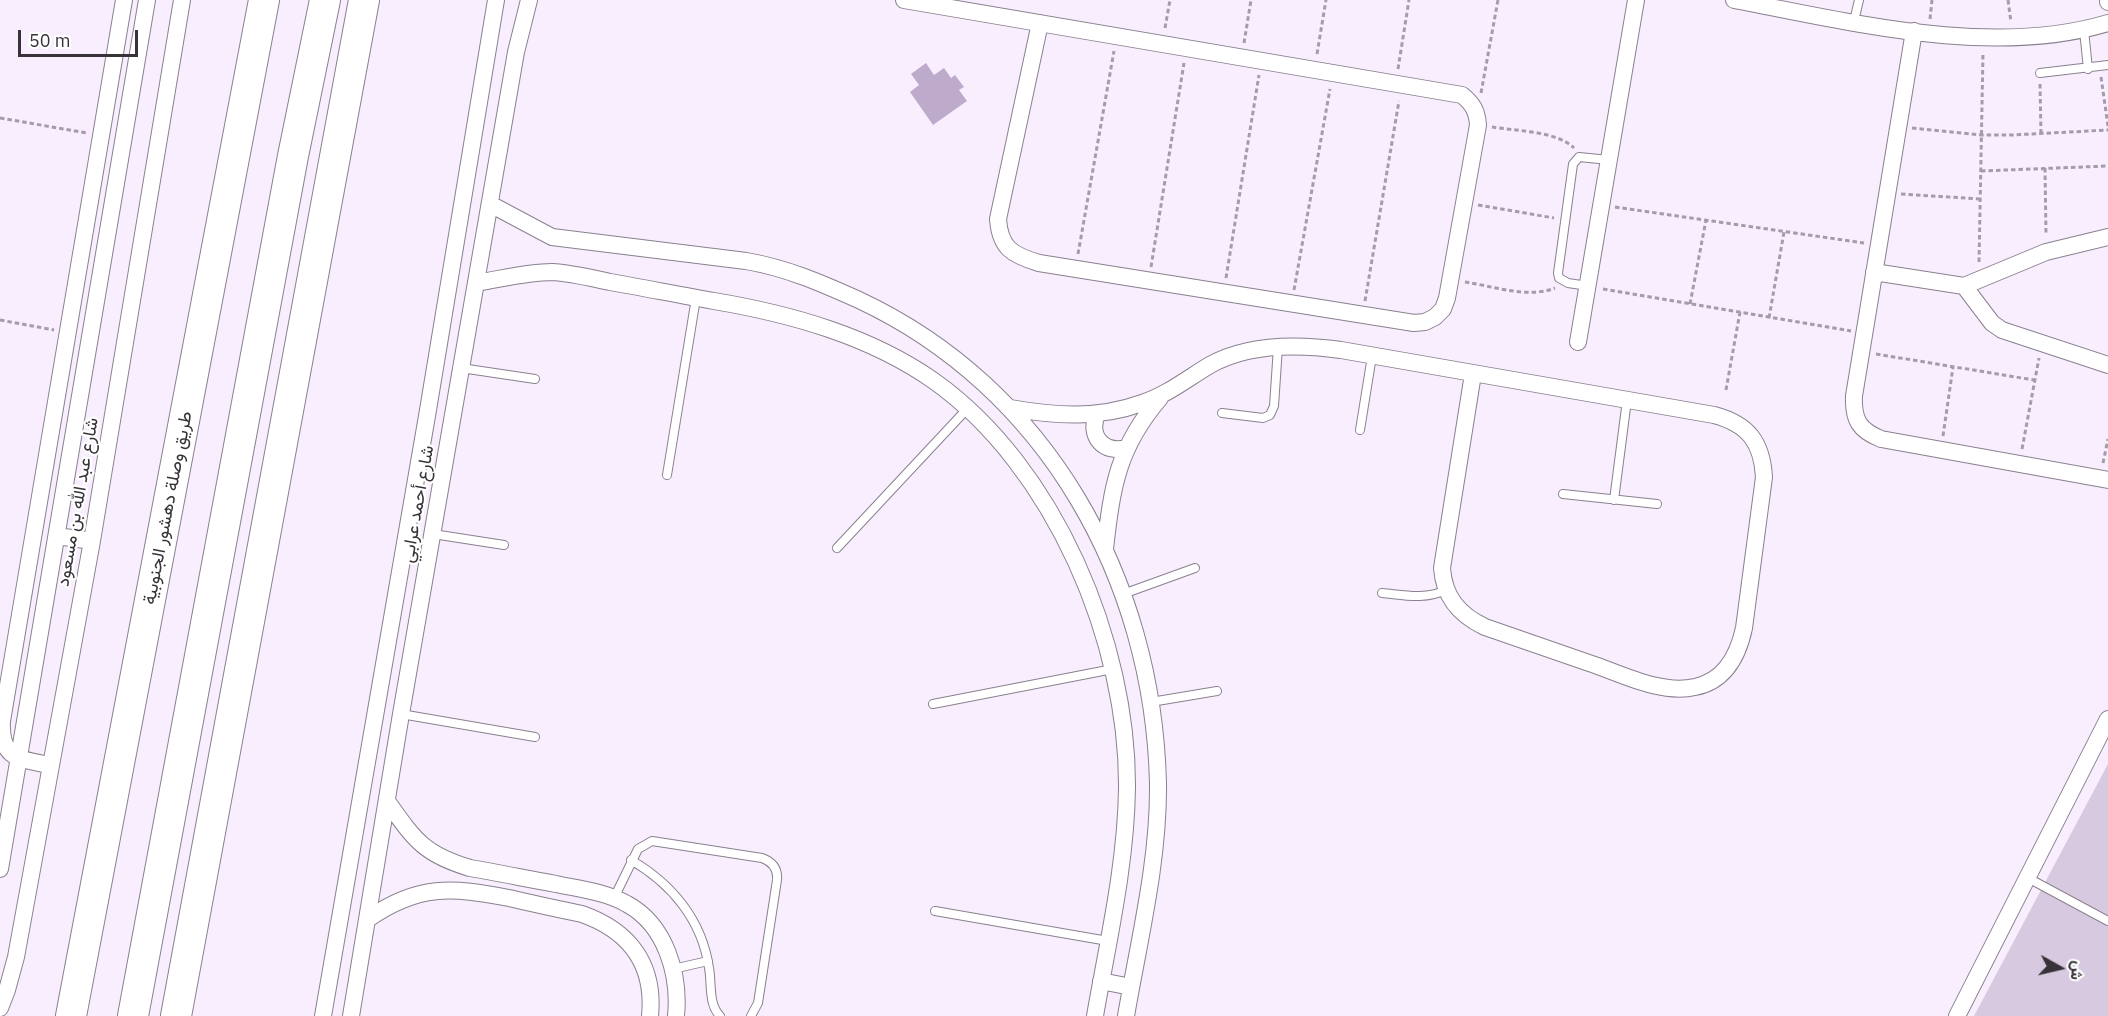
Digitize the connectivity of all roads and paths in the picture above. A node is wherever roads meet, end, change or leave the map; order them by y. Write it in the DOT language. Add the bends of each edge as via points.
graph roads {
  1 [pos="124,0"];
  2 [pos="147,0"];
  3 [pos="182,0"];
  4 [pos="264,0"];
  5 [pos="325,0"];
  6 [pos="364,0"];
  7 [pos="496,0"];
  8 [pos="529,0"];
  9 [pos="904,0"];
  10 [pos="1170,0"];
  11 [pos="1251,0"];
  12 [pos="1326,0"];
  13 [pos="1409,0"];
  14 [pos="1498,0"];
  15 [pos="1636,0"];
  16 [pos="1734,0"];
  17 [pos="1859,0"];
  18 [pos="2008,0"];
  19 [pos="941,3"];
  20 [pos="1773,4"];
  21 [pos="1854,21"];
  22 [pos="2108,22"];
  23 [pos="1040,23"];
  24 [pos="2084,30"];
  25 [pos="1914,31"];
  26 [pos="1116,37"];
  27 [pos="2013,37"];
  28 [pos="1983,38"];
  29 [pos="1162,45"];
  30 [pos="1187,49"];
  31 [pos="1241,58"];
  32 [pos="1261,61"];
  33 [pos="2104,66"];
  34 [pos="2088,69"];
  35 [pos="1315,70"];
  36 [pos="1333,73"];
  37 [pos="2040,73"];
  38 [pos="1398,84"];
  39 [pos="0,118"];
  40 [pos="1478,119"];
  41 [pos="1898,126"];
  42 [pos="2108,128"];
  43 [pos="1982,135"];
  44 [pos="101,136"];
  45 [pos="122,140"];
  46 [pos="1579,157"];
  47 [pos="1609,160"];
  48 [pos="2108,166"];
  49 [pos="2045,168"];
  50 [pos="1981,171"];
  51 [pos="1887,193"];
  52 [pos="1980,199"];
  53 [pos="1466,203"];
  54 [pos="490,204"];
  55 [pos="1601,205"];
  56 [pos="1565,219"];
  57 [pos="1706,220"];
  58 [pos="1784,232"];
  59 [pos="2108,237"];
  60 [pos="1879,246"];
  61 [pos="2046,252"];
  62 [pos="1076,269"];
  63 [pos="1874,272"];
  64 [pos="1452,280"];
  65 [pos="1149,281"];
  66 [pos="1563,281"];
  67 [pos="1971,282"];
  68 [pos="476,284"];
  69 [pos="1588,286"];
  70 [pos="1223,293"];
  71 [pos="696,298"];
  72 [pos="1292,304"];
  73 [pos="1690,304"];
  74 [pos="1740,312"];
  75 [pos="1363,316"];
  76 [pos="1769,318"];
  77 [pos="0,320"];
  78 [pos="68,332"];
  79 [pos="1864,334"];
  80 [pos="90,335"];
  81 [pos="1578,342"];
  82 [pos="2042,345"];
  83 [pos="1278,347"];
  84 [pos="1861,351"];
  85 [pos="1372,356"];
  86 [pos="2108,365"];
  87 [pos="1953,367"];
  88 [pos="461,368"];
  89 [pos="1473,374"];
  90 [pos="535,379"];
  91 [pos="2034,380"];
  92 [pos="1725,390"];
  93 [pos="1163,395"];
  94 [pos="1627,400"];
  95 [pos="1010,408"];
  96 [pos="967,409"];
  97 [pos="1222,413"];
  98 [pos="1097,414"];
  99 [pos="427,416"];
  100 [pos="452,420"];
  101 [pos="1360,430"];
  102 [pos="2108,439"];
  103 [pos="1127,448"];
  104 [pos="1941,450"];
  105 [pos="2019,464"];
  106 [pos="667,475"];
  107 [pos="2103,480"];
  108 [pos="1563,494"];
  109 [pos="1614,500"];
  110 [pos="1657,504"];
  111 [pos="433,534"];
  112 [pos="57,536"];
  113 [pos="92,541"];
  114 [pos="504,545"];
  115 [pos="837,548"];
  116 [pos="1105,549"];
  117 [pos="1195,568"];
  118 [pos="1446,590"];
  119 [pos="1382,593"];
  120 [pos="1123,594"];
  121 [pos="1113,669"];
  122 [pos="1217,691"];
  123 [pos="1151,702"];
  124 [pos="933,704"];
  125 [pos="401,714"];
  126 [pos="2108,719"];
  127 [pos="535,737"];
  128 [pos="18,759"];
  129 [pos="50,765"];
  130 [pos="387,801"];
  131 [pos="1,860"];
  132 [pos="631,860"];
  133 [pos="2028,878"];
  134 [pos="614,898"];
  135 [pos="935,911"];
  136 [pos="368,919"];
  137 [pos="2108,921"];
  138 [pos="1108,941"];
  139 [pos="708,961"];
  140 [pos="673,969"];
  141 [pos="1101,981"];
  142 [pos="1131,987"];
  143 [pos="0,1008"];
  144 [pos="71,1016"];
  145 [pos="133,1016"];
  146 [pos="176,1016"];
  147 [pos="323,1016"];
  148 [pos="351,1016"];
  149 [pos="650,1016"];
  150 [pos="676,1016"];
  151 [pos="720,1016"];
  152 [pos="751,1016"];
  153 [pos="1095,1016"];
  154 [pos="1126,1016"];
  155 [pos="1958,1016"];
  1 -- 44 [label="street"];
  2 -- 45 [label="street, شارع عبد الله بن مسعود"];
  3 -- 113 [label="street, شارع عبد الله بن مسعود"];
  4 -- 144 [label="highway, طريق وصلة دهشور الجنوبية"];
  5 -- 145 [label="highway" via="292,156"];
  6 -- 146 [label="highway"];
  7 -- 99 [label="street"];
  8 -- 54 [label="street, شارع أحمد عرابي" via="516,52"];
  9 -- 19 [label="street"];
  10 -- 29 [label="path"];
  11 -- 31 [label="path"];
  12 -- 35 [label="path"];
  13 -- 38 [label="path"];
  14 -- 40 [label="path"];
  15 -- 47 [label="street"];
  16 -- 20 [label="street"];
  17 -- 21 [label="lane"];
  18 -- 27 [label="path"];
  19 -- 23 [label="street"];
  20 -- 21 [label="street"];
  21 -- 25 [label="street"];
  22 -- 24 [label="street"];
  23 -- 26 [label="street"];
  23 -- 62 [label="street" via="998,219 999,236 1020,257"];
  24 -- 27 [label="street"];
  24 -- 34 [label="lane"];
  25 -- 28 [label="street"];
  25 -- 41 [label="street"];
  26 -- 29 [label="street"];
  26 -- 62 [label="path"];
  27 -- 28 [label="street"];
  28 -- 43 [label="path"];
  29 -- 30 [label="street"];
  30 -- 31 [label="street"];
  30 -- 65 [label="path"];
  31 -- 32 [label="street"];
  32 -- 35 [label="street"];
  32 -- 70 [label="path"];
  33 -- 34 [label="lane"];
  33 -- 42 [label="path"];
  34 -- 37 [label="lane"];
  35 -- 36 [label="street"];
  36 -- 38 [label="street"];
  36 -- 72 [label="path"];
  38 -- 40 [label="street" via="1462,95 1471,102"];
  38 -- 75 [label="path"];
  39 -- 44 [label="path"];
  40 -- 46 [label="path" via="1566,140"];
  40 -- 53 [label="street"];
  41 -- 43 [label="path"];
  41 -- 51 [label="street"];
  42 -- 43 [label="path" via="2041,135"];
  43 -- 50 [label="path"];
  44 -- 45 [label="street"];
  44 -- 78 [label="street"];
  45 -- 80 [label="street, شارع عبد الله بن مسعود"];
  46 -- 47 [label="lane"];
  46 -- 56 [label="lane" via="1573,164"];
  47 -- 55 [label="street"];
  48 -- 49 [label="path"];
  49 -- 50 [label="path"];
  49 -- 61 [label="path"];
  50 -- 52 [label="path"];
  51 -- 52 [label="path"];
  51 -- 60 [label="street"];
  52 -- 67 [label="path"];
  53 -- 56 [label="path"];
  53 -- 64 [label="street"];
  54 -- 68 [label="street, شارع أحمد عرابي"];
  54 -- 95 [label="street" via="552,237 746,261 807,277 876,308 929,339"];
  55 -- 57 [label="path"];
  55 -- 69 [label="street"];
  56 -- 66 [label="lane" via="1558,273"];
  57 -- 58 [label="path"];
  57 -- 73 [label="path"];
  58 -- 60 [label="path"];
  58 -- 76 [label="path"];
  59 -- 61 [label="street"];
  60 -- 63 [label="street"];
  61 -- 67 [label="street"];
  62 -- 65 [label="street"];
  63 -- 67 [label="street"];
  63 -- 79 [label="street"];
  64 -- 66 [label="path" via="1543,293"];
  64 -- 75 [label="street" via="1443,309 1425,322"];
  65 -- 70 [label="street"];
  66 -- 69 [label="lane"];
  67 -- 82 [label="street" via="1992,323"];
  68 -- 71 [label="street" via="552,272"];
  68 -- 88 [label="street, شارع أحمد عرابي"];
  69 -- 73 [label="path"];
  69 -- 81 [label="street"];
  70 -- 72 [label="street"];
  71 -- 96 [label="street" via="771,312 857,340 927,377"];
  71 -- 106 [label="lane"];
  72 -- 75 [label="street"];
  73 -- 74 [label="path"];
  74 -- 76 [label="path"];
  74 -- 92 [label="path"];
  76 -- 79 [label="path"];
  77 -- 78 [label="path"];
  78 -- 80 [label="street"];
  78 -- 128 [label="street" via="0,736 6,750"];
  79 -- 84 [label="street"];
  80 -- 112 [label="street, شارع عبد الله بن مسعود"];
  82 -- 86 [label="street"];
  82 -- 91 [label="path"];
  83 -- 85 [label="street" via="1317,347"];
  83 -- 93 [label="street" via="1213,364"];
  83 -- 97 [label="lane" via="1275,406 1270,415 1263,418"];
  84 -- 87 [label="path"];
  84 -- 104 [label="street" via="1853,410 1858,423 1868,434 1881,439"];
  85 -- 89 [label="street"];
  85 -- 101 [label="lane"];
  87 -- 91 [label="path"];
  87 -- 104 [label="path"];
  88 -- 90 [label="lane"];
  88 -- 100 [label="street, شارع أحمد عرابي"];
  89 -- 94 [label="street"];
  89 -- 118 [label="street" via="1442,568"];
  91 -- 105 [label="path"];
  93 -- 98 [label="street"];
  93 -- 103 [label="street"];
  94 -- 109 [label="lane"];
  94 -- 118 [label="street" via="1726,419 1745,430 1764,462 1744,628 1740,648 1722,673 1696,687 1681,689 1649,683 1485,627 1457,609"];
  95 -- 98 [label="street"];
  95 -- 116 [label="street" via="1052,459"];
  96 -- 115 [label="lane"];
  96 -- 121 [label="street" via="1007,451 1062,533 1089,592"];
  98 -- 103 [label="street" via="1094,428 1100,442 1112,449"];
  99 -- 100 [label="street"];
  99 -- 147 [label="street"];
  100 -- 111 [label="street, شارع أحمد عرابي"];
  102 -- 107 [label="path"];
  103 -- 116 [label="street" via="1111,497"];
  104 -- 105 [label="street"];
  105 -- 107 [label="street"];
  108 -- 109 [label="lane"];
  109 -- 110 [label="lane"];
  111 -- 114 [label="lane"];
  111 -- 125 [label="street, شارع أحمد عرابي"];
  112 -- 113 [label="street"];
  112 -- 128 [label="street, شارع عبد الله بن مسعود"];
  113 -- 129 [label="street, شارع عبد الله بن مسعود"];
  116 -- 120 [label="street"];
  117 -- 120 [label="lane"];
  118 -- 119 [label="lane" via="1421,597"];
  120 -- 123 [label="street"];
  121 -- 124 [label="lane"];
  121 -- 138 [label="street" via="1122,717 1127,786 1123,855"];
  122 -- 123 [label="lane"];
  123 -- 142 [label="street" via="1157,822"];
  125 -- 127 [label="lane"];
  125 -- 130 [label="street, شارع أحمد عرابي"];
  126 -- 133 [label="street"];
  128 -- 129 [label="street"];
  128 -- 131 [label="street, شارع عبد الله بن مسعود"];
  129 -- 143 [label="street, شارع عبد الله بن مسعود" via="16,957"];
  130 -- 134 [label="street" via="411,835 453,863"];
  130 -- 136 [label="street, شارع أحمد عرابي"];
  132 -- 134 [label="lane"];
  132 -- 139 [label="lane" via="660,879 683,904 700,934"];
  132 -- 152 [label="lane" via="642,845 658,840 762,858 774,866 777,880 760,992"];
  133 -- 137 [label="lane"];
  133 -- 155 [label="street"];
  134 -- 140 [label="street" via="638,911 651,924"];
  135 -- 138 [label="lane"];
  136 -- 148 [label="street, شارع أحمد عرابي"];
  136 -- 149 [label="street" via="412,896 443,890 472,891 582,914 621,935 639,957 648,980"];
  138 -- 141 [label="street"];
  139 -- 140 [label="lane"];
  139 -- 151 [label="lane" via="714,1008"];
  140 -- 150 [label="street"];
  141 -- 142 [label="street"];
  141 -- 153 [label="street"];
  142 -- 154 [label="street"];
}
